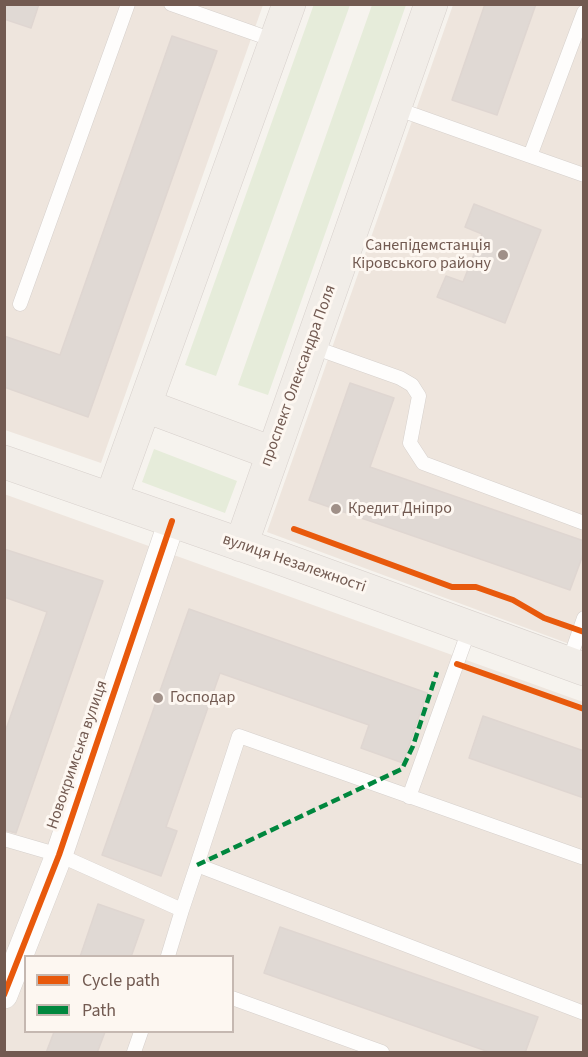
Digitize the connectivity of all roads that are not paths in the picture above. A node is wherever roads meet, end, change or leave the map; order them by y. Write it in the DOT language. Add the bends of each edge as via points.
graph roads {
  1 [pos="128,4"];
  2 [pos="171,4"];
  3 [pos="289,4"];
  4 [pos="431,4"];
  5 [pos="584,12"];
  6 [pos="276,41"];
  7 [pos="578,44"];
  8 [pos="394,107"];
  9 [pos="530,156"];
  10 [pos="584,175"];
  11 [pos="20,304"];
  12 [pos="310,346"];
  13 [pos="146,406"];
  14 [pos="272,453"];
  15 [pos="4,462"];
  16 [pos="111,499"];
  17 [pos="172,521"];
  18 [pos="584,523"];
  19 [pos="241,545"];
  20 [pos="584,618"];
  21 [pos="470,627"];
  22 [pos="576,666"];
  23 [pos="409,796"];
  24 [pos="4,839"];
  25 [pos="59,855"];
  26 [pos="584,858"];
  27 [pos="197,866"];
  28 [pos="182,910"];
  29 [pos="169,955"];
  30 [pos="4,995"];
  31 [pos="234,999"];
  32 [pos="584,1013"];
  33 [pos="141,1033"];
  34 [pos="134,1053"];
  35 [pos="382,1053"];
  1 -- 11 [label="lane"];
  2 -- 6 [label="lane"];
  3 -- 6 [label="main road"];
  4 -- 8 [label="main road, проспект Олександра Поля"];
  5 -- 7 [label="lane"];
  6 -- 13 [label="main road"];
  7 -- 9 [label="lane"];
  8 -- 9 [label="lane"];
  8 -- 12 [label="main road, проспект Олександра Поля"];
  9 -- 10 [label="lane"];
  12 -- 14 [label="main road, проспект Олександра Поля"];
  12 -- 18 [label="lane" via="412,385 419,396 410,443 423,463"];
  13 -- 14 [label="main road"];
  13 -- 16 [label="main road"];
  14 -- 19 [label="main road, проспект Олександра Поля"];
  15 -- 16 [label="main road, вулиця Незалежності"];
  16 -- 17 [label="main road, вулиця Незалежності"];
  17 -- 19 [label="main road, вулиця Незалежності"];
  17 -- 25 [label="street, Новокримська вулиця"];
  19 -- 21 [label="main road, вулиця Незалежності"];
  20 -- 22 [label="lane"];
  21 -- 22 [label="main road, вулиця Незалежності"];
  21 -- 23 [label="lane"];
  23 -- 26 [label="lane"];
  23 -- 27 [label="lane" via="239,736"];
  24 -- 25 [label="lane"];
  25 -- 28 [label="lane"];
  25 -- 30 [label="street, Новокримська вулиця"];
  27 -- 28 [label="lane"];
  27 -- 32 [label="lane"];
  28 -- 29 [label="lane"];
  31 -- 35 [label="lane"];
  33 -- 34 [label="lane"];
}
